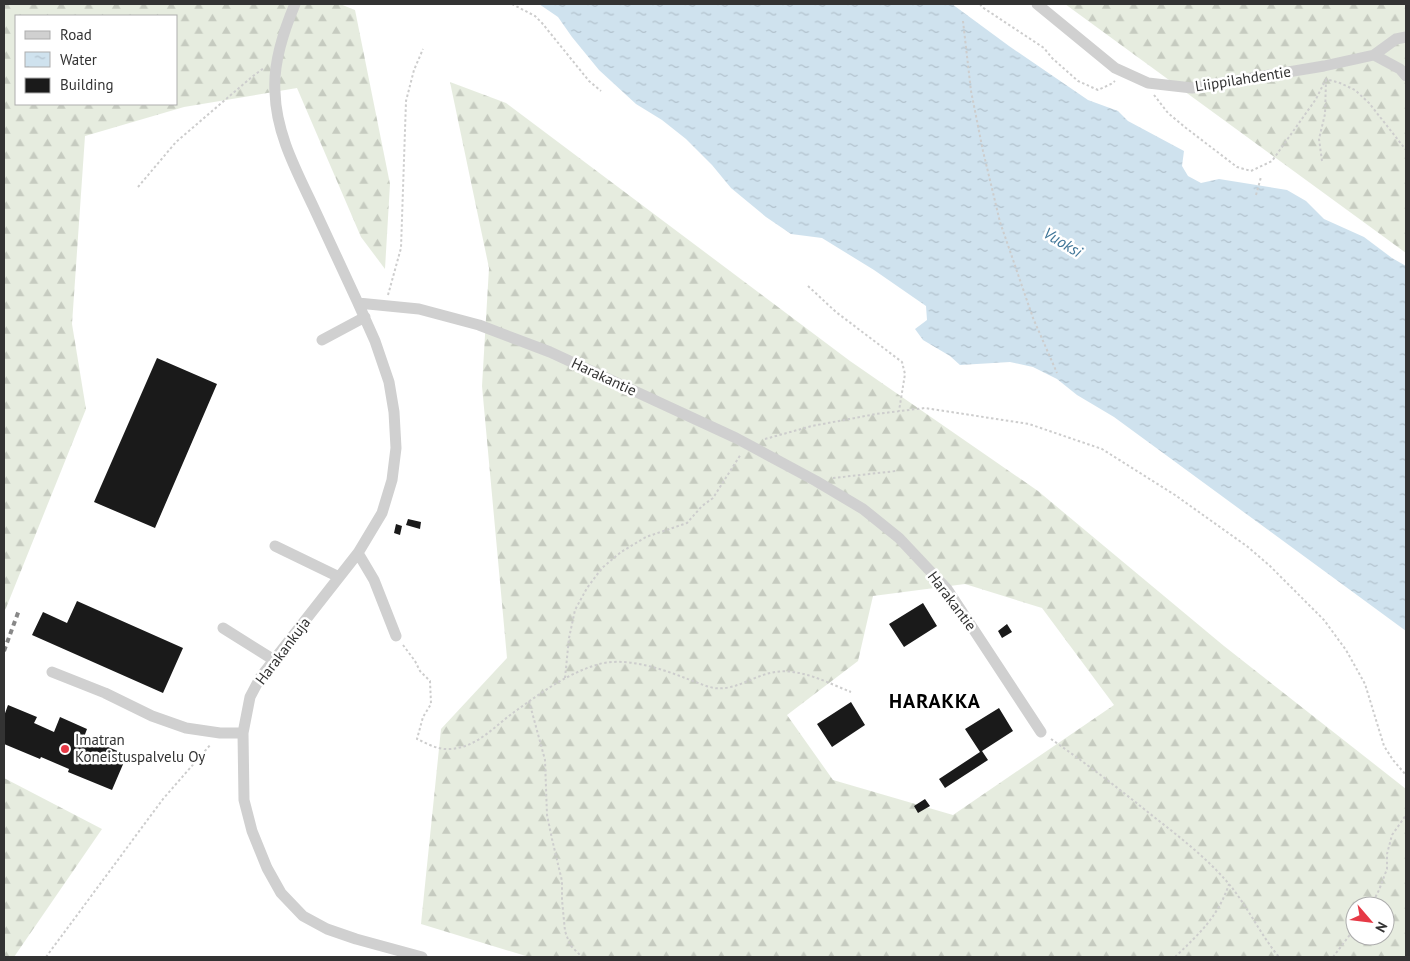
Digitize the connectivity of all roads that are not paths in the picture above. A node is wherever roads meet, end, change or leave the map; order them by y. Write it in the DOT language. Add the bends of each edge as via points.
graph roads {
  1 [pos="295,4"];
  2 [pos="1037,4"];
  3 [pos="1406,37"];
  4 [pos="1374,55"];
  5 [pos="1406,76"];
  6 [pos="358,303"];
  7 [pos="366,318"];
  8 [pos="322,340"];
  9 [pos="275,546"];
  10 [pos="358,553"];
  11 [pos="339,577"];
  12 [pos="223,628"];
  13 [pos="396,636"];
  14 [pos="274,660"];
  15 [pos="52,672"];
  16 [pos="1041,732"];
  17 [pos="243,733"];
  18 [pos="422,957"];
  1 -- 6 [label="street" via="278,58 274,91 279,123 289,156"];
  2 -- 4 [label="street, Liippilahdentie" via="1115,68 1148,84 1192,88"];
  3 -- 4 [label="street" via="1396,38"];
  4 -- 5 [label="street" via="1400,68"];
  6 -- 7 [label="street, Harakankuja"];
  6 -- 16 [label="street, Harakantie" via="419,309 479,325 550,352 748,444 863,509 899,538 947,589"];
  7 -- 8 [label="street"];
  7 -- 10 [label="street, Harakankuja" via="389,382 396,448 392,480 382,513"];
  9 -- 11 [label="street"];
  10 -- 11 [label="street, Harakankuja"];
  10 -- 13 [label="street" via="374,580"];
  11 -- 14 [label="street, Harakankuja"];
  12 -- 14 [label="street"];
  14 -- 17 [label="street, Harakankuja" via="250,697"];
  15 -- 17 [label="street" via="186,728"];
  17 -- 18 [label="street, Harakankuja" via="244,800 267,868 282,893 303,916 327,929"];
}
